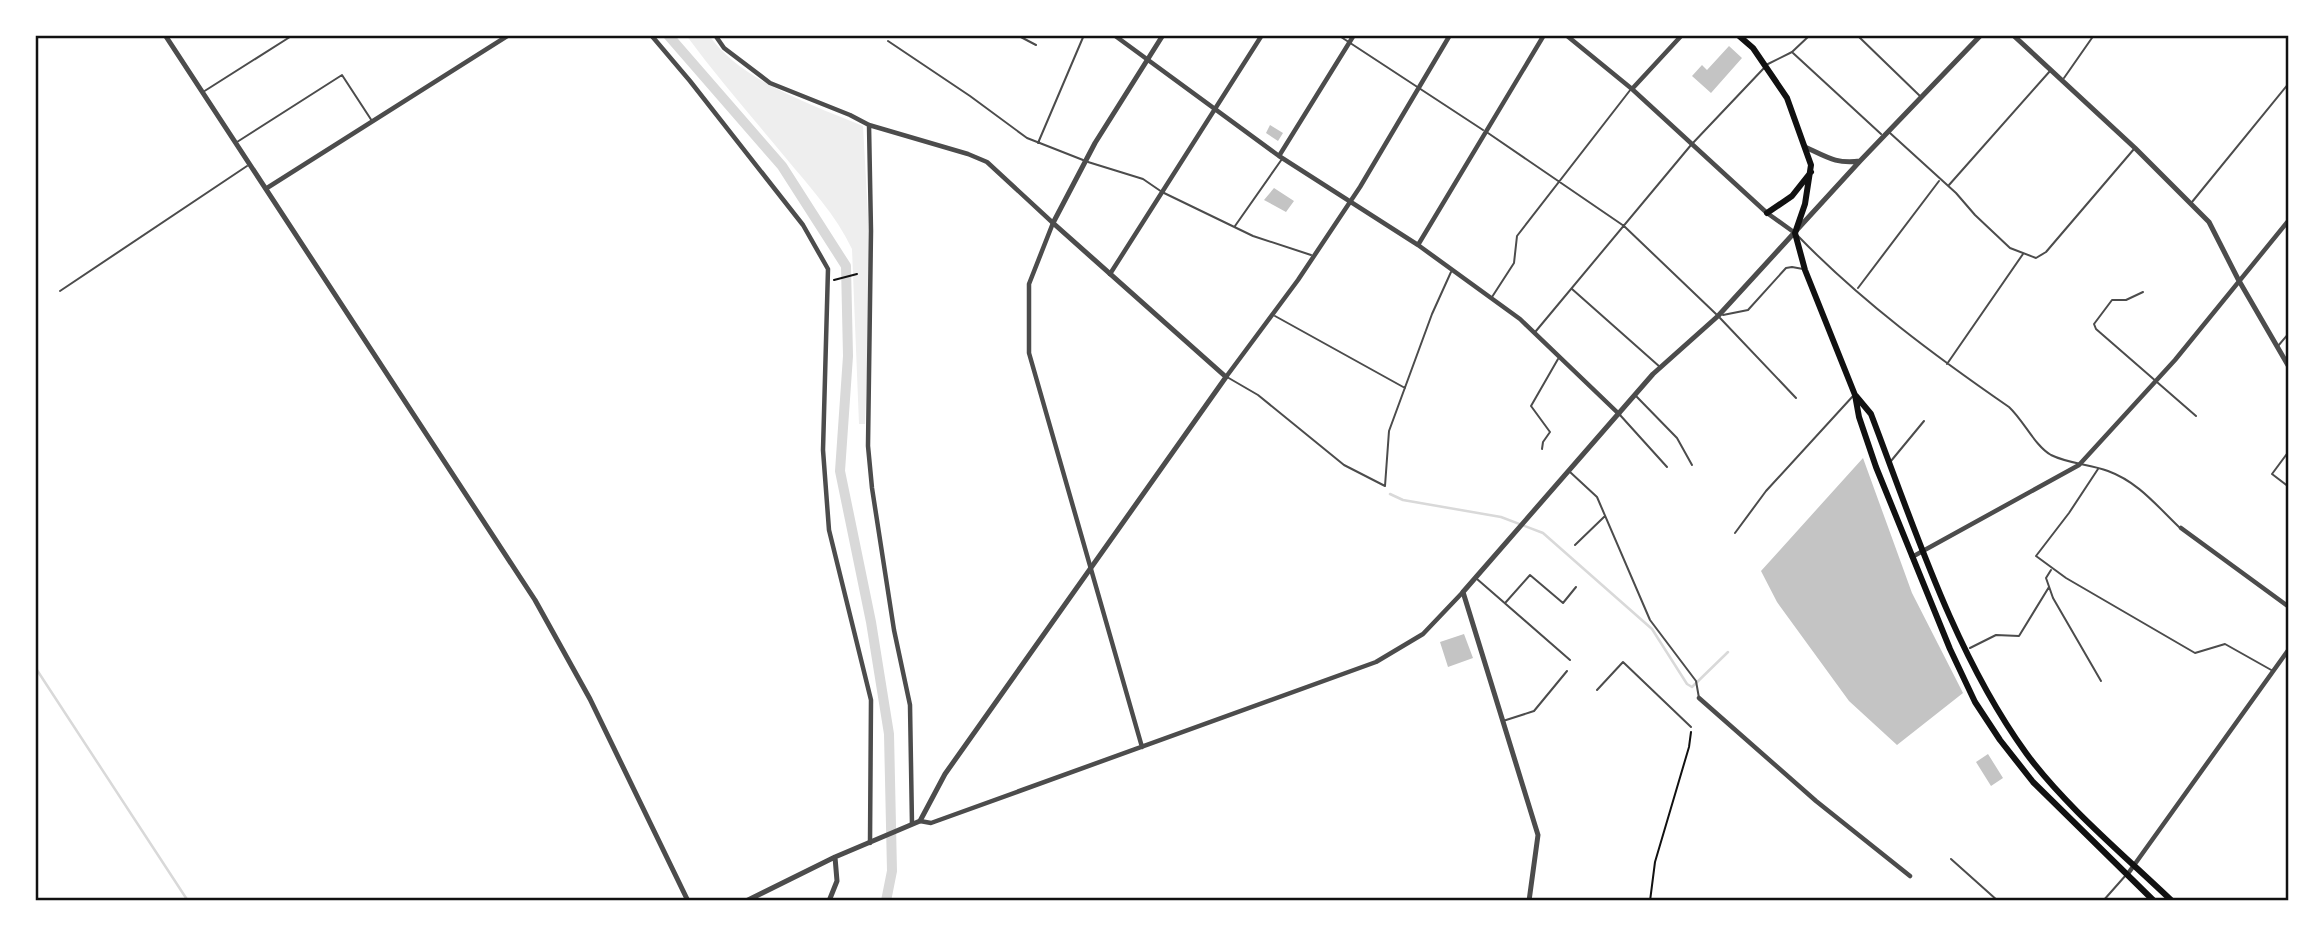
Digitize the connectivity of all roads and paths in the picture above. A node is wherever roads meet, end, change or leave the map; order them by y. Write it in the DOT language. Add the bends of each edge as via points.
graph roads {
  1 [pos="165,35"];
  2 [pos="293,35"];
  3 [pos="509,35"];
  4 [pos="651,35"];
  5 [pos="715,35"];
  6 [pos="1017,35"];
  7 [pos="1084,35"];
  8 [pos="1114,35"];
  9 [pos="1163,35"];
  10 [pos="1262,35"];
  11 [pos="1338,35"];
  12 [pos="1354,35"];
  13 [pos="1450,35"];
  14 [pos="1544,35"];
  15 [pos="1566,35"];
  16 [pos="1682,35"];
  17 [pos="1738,35"];
  18 [pos="1810,35"];
  19 [pos="1857,35"];
  20 [pos="1981,35"];
  21 [pos="2013,35"];
  22 [pos="2094,35"];
  23 [pos="888,41"];
  24 [pos="1349,43"];
  25 [pos="1036,45"];
  26 [pos="1792,52"];
  27 [pos="1148,60"];
  28 [pos="1766,65"];
  29 [pos="2050,71"];
  30 [pos="2062,81"];
  31 [pos="2289,83"];
  32 [pos="1418,89"];
  33 [pos="1632,89"];
  34 [pos="202,93"];
  35 [pos="1922,98"];
  36 [pos="1215,110"];
  37 [pos="373,121"];
  38 [pos="869,125"];
  39 [pos="1485,132"];
  40 [pos="1887,135"];
  41 [pos="237,143"];
  42 [pos="1038,143"];
  43 [pos="1691,145"];
  44 [pos="1805,147"];
  45 [pos="2135,148"];
  46 [pos="1281,158"];
  47 [pos="1086,161"];
  48 [pos="1860,161"];
  49 [pos="251,164"];
  50 [pos="1812,171"];
  51 [pos="1940,180"];
  52 [pos="1559,182"];
  53 [pos="1949,186"];
  54 [pos="267,188"];
  55 [pos="1162,192"];
  56 [pos="1349,203"];
  57 [pos="2192,203"];
  58 [pos="1767,213"];
  59 [pos="2289,220"];
  60 [pos="1053,223"];
  61 [pos="1624,226"];
  62 [pos="1234,227"];
  63 [pos="1795,233"];
  64 [pos="1418,246"];
  65 [pos="2024,254"];
  66 [pos="1313,256"];
  67 [pos="1452,270"];
  68 [pos="1805,270"];
  69 [pos="857,274"];
  70 [pos="1110,274"];
  71 [pos="2238,279"];
  72 [pos="830,281"];
  73 [pos="1572,289"];
  74 [pos="1857,290"];
  75 [pos="60,291"];
  76 [pos="2143,292"];
  77 [pos="1492,298"];
  78 [pos="1271,314"];
  79 [pos="1718,316"];
  80 [pos="1535,333"];
  81 [pos="2289,333"];
  82 [pos="2277,347"];
  83 [pos="1560,356"];
  84 [pos="1947,364"];
  85 [pos="1660,367"];
  86 [pos="2289,367"];
  87 [pos="1226,377"];
  88 [pos="2154,382"];
  89 [pos="1406,388"];
  90 [pos="1636,395"];
  91 [pos="1855,395"];
  92 [pos="1796,398"];
  93 [pos="1619,414"];
  94 [pos="2196,416"];
  95 [pos="1924,422"];
  96 [pos="1542,449"];
  97 [pos="2289,451"];
  98 [pos="1889,463"];
  99 [pos="1692,465"];
  100 [pos="2080,465"];
  101 [pos="1667,467"];
  102 [pos="2098,468"];
  103 [pos="1569,471"];
  104 [pos="2289,487"];
  105 [pos="1606,516"];
  106 [pos="2181,528"];
  107 [pos="1735,533"];
  108 [pos="1576,545"];
  109 [pos="1924,552"];
  110 [pos="1912,557"];
  111 [pos="1089,568"];
  112 [pos="2051,569"];
  113 [pos="1476,578"];
  114 [pos="1576,587"];
  115 [pos="2049,587"];
  116 [pos="1462,592"];
  117 [pos="1506,603"];
  118 [pos="2289,607"];
  119 [pos="2289,649"];
  120 [pos="1966,650"];
  121 [pos="1570,660"];
  122 [pos="1567,671"];
  123 [pos="2274,672"];
  124 [pos="2101,681"];
  125 [pos="1597,690"];
  126 [pos="1699,698"];
  127 [pos="1502,721"];
  128 [pos="1691,727"];
  129 [pos="1142,747"];
  130 [pos="2067,799"];
  131 [pos="2058,807"];
  132 [pos="920,821"];
  133 [pos="910,825"];
  134 [pos="870,843"];
  135 [pos="835,857"];
  136 [pos="1951,859"];
  137 [pos="2135,865"];
  138 [pos="2127,874"];
  139 [pos="1910,876"];
  140 [pos="688,901"];
  141 [pos="746,901"];
  142 [pos="829,901"];
  143 [pos="1529,901"];
  144 [pos="1650,901"];
  145 [pos="1998,901"];
  146 [pos="2104,901"];
  147 [pos="2154,901"];
  148 [pos="2172,901"];
  1 -- 34 [label="street"];
  2 -- 34 [label="lane"];
  3 -- 37 [label="street"];
  4 -- 134 [label="street" via="803,225 828,269 823,450 830,530 871,700"];
  5 -- 38 [label="street" via="724,48 770,83"];
  6 -- 25 [label="lane"];
  7 -- 42 [label="lane"];
  8 -- 27 [label="street"];
  9 -- 27 [label="street"];
  10 -- 36 [label="street"];
  11 -- 24 [label="lane"];
  12 -- 24 [label="street"];
  13 -- 32 [label="street"];
  14 -- 39 [label="street"];
  15 -- 33 [label="street"];
  16 -- 33 [label="street"];
  17 -- 28 [label="main road"];
  18 -- 26 [label="lane"];
  19 -- 35 [label="lane"];
  20 -- 35 [label="street"];
  21 -- 29 [label="street"];
  22 -- 30 [label="lane"];
  23 -- 42 [label="lane"];
  24 -- 32 [label="lane"];
  24 -- 46 [label="street"];
  26 -- 28 [label="lane"];
  26 -- 40 [label="lane"];
  27 -- 36 [label="street"];
  27 -- 47 [label="street"];
  28 -- 43 [label="lane"];
  28 -- 44 [label="main road" via="1787,98"];
  29 -- 30 [label="street"];
  29 -- 53 [label="lane"];
  30 -- 45 [label="street"];
  31 -- 57 [label="lane"];
  32 -- 39 [label="lane"];
  32 -- 56 [label="street"];
  33 -- 43 [label="street"];
  33 -- 52 [label="lane"];
  34 -- 41 [label="street"];
  35 -- 40 [label="street"];
  36 -- 46 [label="street"];
  36 -- 55 [label="street"];
  37 -- 41 [label="lane" via="342,75"];
  37 -- 54 [label="street"];
  38 -- 60 [label="street" via="987,162"];
  38 -- 133 [label="street" via="868,446 894,630 910,705"];
  39 -- 52 [label="lane"];
  39 -- 64 [label="street"];
  40 -- 48 [label="street"];
  40 -- 51 [label="lane"];
  41 -- 49 [label="street"];
  42 -- 47 [label="lane"];
  43 -- 58 [label="street"];
  43 -- 61 [label="lane"];
  44 -- 48 [label="street" via="1842,163"];
  44 -- 50 [label="main road"];
  45 -- 57 [label="street"];
  45 -- 65 [label="lane" via="2046,252 2036,258"];
  46 -- 56 [label="street"];
  46 -- 62 [label="lane"];
  47 -- 55 [label="lane" via="1143,179"];
  47 -- 60 [label="street"];
  48 -- 63 [label="street"];
  49 -- 54 [label="street"];
  49 -- 75 [label="lane"];
  50 -- 58 [label="main road" via="1792,196"];
  50 -- 63 [label="main road"];
  51 -- 53 [label="lane"];
  51 -- 74 [label="lane"];
  52 -- 61 [label="lane"];
  52 -- 77 [label="lane" via="1517,236 1514,263"];
  53 -- 65 [label="lane" via="2010,248"];
  54 -- 140 [label="street" via="536,600 590,699"];
  55 -- 62 [label="lane"];
  55 -- 70 [label="street"];
  56 -- 64 [label="street"];
  56 -- 66 [label="street"];
  57 -- 71 [label="street" via="2209,222"];
  58 -- 63 [label="street"];
  59 -- 71 [label="street"];
  60 -- 70 [label="street"];
  60 -- 111 [label="street" via="1029,284 1028,353"];
  61 -- 73 [label="lane"];
  61 -- 79 [label="lane"];
  62 -- 66 [label="lane"];
  63 -- 68 [label="main road"];
  63 -- 74 [label="lane"];
  63 -- 79 [label="street"];
  64 -- 67 [label="street"];
  65 -- 84 [label="lane"];
  66 -- 78 [label="street"];
  67 -- 77 [label="street"];
  67 -- 89 [label="lane"];
  68 -- 79 [label="lane" via="1786,268 1748,310"];
  68 -- 91 [label="main road"];
  69 -- 72 [label="path"];
  70 -- 87 [label="street"];
  71 -- 82 [label="street"];
  71 -- 88 [label="street"];
  73 -- 80 [label="lane"];
  73 -- 85 [label="lane"];
  74 -- 84 [label="lane"];
  76 -- 88 [label="lane" via="2112,300 2094,324"];
  77 -- 80 [label="street"];
  78 -- 87 [label="street"];
  78 -- 89 [label="lane"];
  79 -- 85 [label="street"];
  79 -- 92 [label="lane"];
  80 -- 83 [label="street"];
  81 -- 82 [label="lane"];
  82 -- 86 [label="street"];
  83 -- 93 [label="street"];
  83 -- 96 [label="lane" via="1531,406 1550,432"];
  84 -- 100 [label="lane" via="2009,407 2050,454"];
  85 -- 90 [label="street"];
  87 -- 89 [label="lane" via="1258,395 1344,465 1385,485 1389,431"];
  87 -- 111 [label="street"];
  88 -- 94 [label="lane"];
  88 -- 100 [label="street"];
  90 -- 93 [label="street"];
  90 -- 99 [label="lane" via="1677,438"];
  91 -- 98 [label="main road" via="1871,414"];
  91 -- 107 [label="lane" via="1766,491"];
  91 -- 110 [label="main road" via="1872,454"];
  93 -- 101 [label="lane"];
  93 -- 103 [label="street"];
  95 -- 98 [label="lane"];
  97 -- 104 [label="lane" via="2272,474"];
  98 -- 109 [label="main road"];
  100 -- 102 [label="lane"];
  100 -- 109 [label="street"];
  102 -- 106 [label="lane" via="2130,480"];
  102 -- 112 [label="lane" via="2036,556"];
  103 -- 105 [label="lane" via="1597,497"];
  103 -- 113 [label="street"];
  105 -- 108 [label="lane"];
  105 -- 126 [label="lane" via="1650,620 1696,681"];
  106 -- 118 [label="street"];
  109 -- 110 [label="street"];
  109 -- 120 [label="main road"];
  110 -- 131 [label="main road" via="1975,702 2033,782"];
  111 -- 129 [label="street"];
  111 -- 132 [label="street" via="945,774"];
  112 -- 115 [label="lane" via="2046,578"];
  112 -- 123 [label="lane" via="2195,653 2225,644"];
  113 -- 116 [label="street"];
  113 -- 117 [label="lane"];
  114 -- 117 [label="lane" via="1563,603 1530,575"];
  115 -- 120 [label="lane" via="2019,636 1996,635"];
  115 -- 124 [label="lane"];
  116 -- 127 [label="street"];
  116 -- 129 [label="street" via="1423,634 1377,662"];
  117 -- 121 [label="lane"];
  119 -- 123 [label="street"];
  120 -- 130 [label="main road" via="2009,728"];
  122 -- 127 [label="lane" via="1534,711"];
  123 -- 137 [label="street"];
  125 -- 128 [label="lane" via="1623,662"];
  126 -- 139 [label="street" via="1815,801"];
  127 -- 143 [label="street" via="1538,835"];
  128 -- 144 [label="path"];
  129 -- 132 [label="street" via="931,823"];
  130 -- 131 [label="main road"];
  130 -- 137 [label="main road"];
  131 -- 138 [label="main road"];
  132 -- 133 [label="street"];
  133 -- 134 [label="street"];
  134 -- 135 [label="street"];
  135 -- 141 [label="street"];
  135 -- 142 [label="street" via="837,881"];
  136 -- 145 [label="lane"];
  137 -- 138 [label="street"];
  137 -- 148 [label="main road"];
  138 -- 146 [label="lane"];
  138 -- 147 [label="main road"];
}
